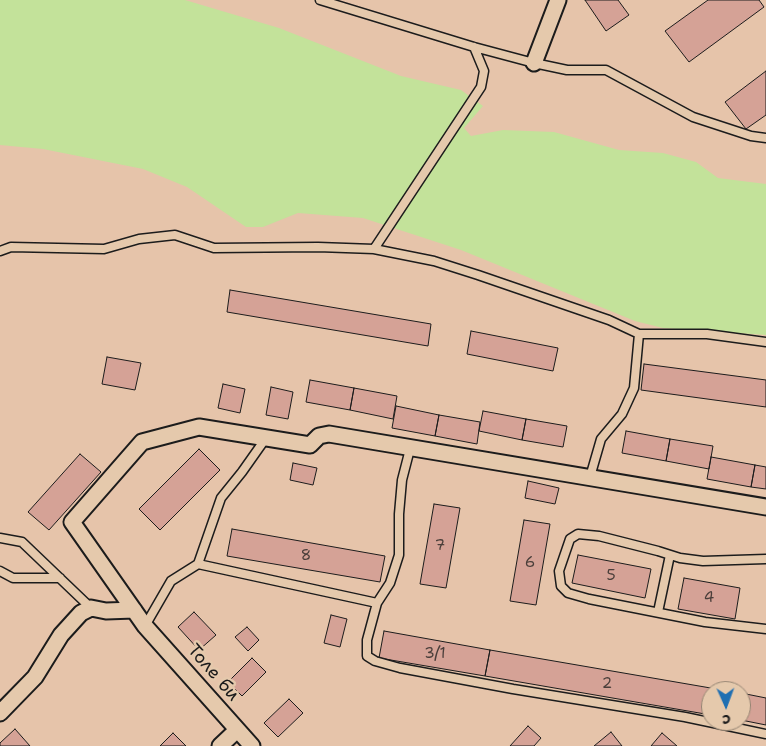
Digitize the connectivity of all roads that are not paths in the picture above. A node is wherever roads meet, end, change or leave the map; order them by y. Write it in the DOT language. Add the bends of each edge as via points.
graph roads {
  1 [pos="320,0"];
  2 [pos="558,0"];
  3 [pos="474,47"];
  4 [pos="534,63"];
  5 [pos="766,138"];
  6 [pos="374,249"];
  7 [pos="0,251"];
  8 [pos="639,334"];
  9 [pos="766,342"];
  10 [pos="266,438"];
  11 [pos="410,449"];
  12 [pos="590,477"];
  13 [pos="766,507"];
  14 [pos="0,538"];
  15 [pos="670,554"];
  16 [pos="766,559"];
  17 [pos="198,564"];
  18 [pos="0,571"];
  19 [pos="60,578"];
  20 [pos="377,603"];
  21 [pos="91,608"];
  22 [pos="134,610"];
  23 [pos="658,612"];
  24 [pos="145,626"];
  25 [pos="766,629"];
  26 [pos="0,713"];
  27 [pos="237,730"];
  28 [pos="766,734"];
  29 [pos="220,746"];
  30 [pos="252,746"];
  1 -- 3 [label="lane"];
  2 -- 4 [label="street"];
  3 -- 4 [label="lane"];
  3 -- 6 [label="lane" via="484,71 481,87"];
  4 -- 5 [label="lane" via="567,70 606,70 693,117"];
  6 -- 7 [label="lane" via="214,248 175,235 104,249 11,247"];
  6 -- 8 [label="lane" via="434,261 478,275 609,320"];
  8 -- 9 [label="lane" via="708,334"];
  8 -- 12 [label="lane" via="634,388 622,414 601,440"];
  10 -- 11 [label="street" via="310,445 319,436 329,434"];
  10 -- 17 [label="lane" via="221,498"];
  10 -- 22 [label="street, Толе би" via="199,427 142,442 72,522"];
  11 -- 12 [label="street"];
  11 -- 20 [label="lane" via="402,480 399,555 390,583"];
  12 -- 13 [label="street"];
  14 -- 19 [label="lane" via="22,542"];
  15 -- 16 [label="lane" via="703,561"];
  15 -- 23 [label="lane"];
  15 -- 23 [label="lane" via="599,536 578,534 570,539 559,571 561,586 568,592"];
  17 -- 20 [label="lane"];
  17 -- 24 [label="lane" via="171,581"];
  18 -- 19 [label="lane" via="13,578"];
  19 -- 21 [label="lane"];
  20 -- 28 [label="lane" via="366,656 375,661"];
  21 -- 22 [label="street"];
  21 -- 26 [label="street" via="72,622 35,677"];
  22 -- 24 [label="street, Толе би"];
  23 -- 25 [label="lane" via="705,622"];
  24 -- 27 [label="street, Толе би"];
  27 -- 29 [label="street"];
  27 -- 30 [label="street, Толе би"];
}
